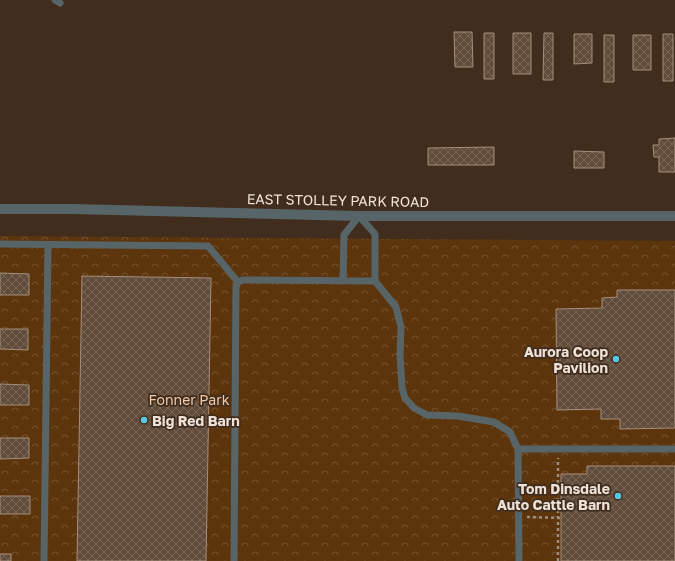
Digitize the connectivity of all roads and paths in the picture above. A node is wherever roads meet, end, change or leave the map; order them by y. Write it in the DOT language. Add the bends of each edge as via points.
graph roads {
  1 [pos="0,209"];
  2 [pos="359,216"];
  3 [pos="675,216"];
  4 [pos="0,244"];
  5 [pos="48,245"];
  6 [pos="343,281"];
  7 [pos="375,281"];
  8 [pos="238,282"];
  9 [pos="518,449"];
  10 [pos="558,449"];
  11 [pos="675,449"];
  12 [pos="519,516"];
  13 [pos="559,518"];
  14 [pos="44,561"];
  15 [pos="234,561"];
  16 [pos="519,561"];
  17 [pos="558,561"];
  1 -- 2 [label="street, EAST STOLLEY PARK ROAD"];
  2 -- 3 [label="street, EAST STOLLEY PARK ROAD"];
  2 -- 6 [label="lane" via="344,235"];
  2 -- 7 [label="lane" via="375,234"];
  4 -- 5 [label="lane"];
  5 -- 8 [label="lane" via="208,246"];
  5 -- 14 [label="lane"];
  6 -- 7 [label="lane"];
  6 -- 8 [label="lane"];
  7 -- 9 [label="lane" via="396,307 400,327 402,388 405,398 414,408 427,415 458,416 494,422 510,432"];
  8 -- 15 [label="lane"];
  9 -- 10 [label="lane"];
  9 -- 12 [label="lane"];
  10 -- 11 [label="lane"];
  10 -- 13 [label="path"];
  12 -- 13 [label="path"];
  12 -- 16 [label="lane"];
  13 -- 17 [label="path"];
}
